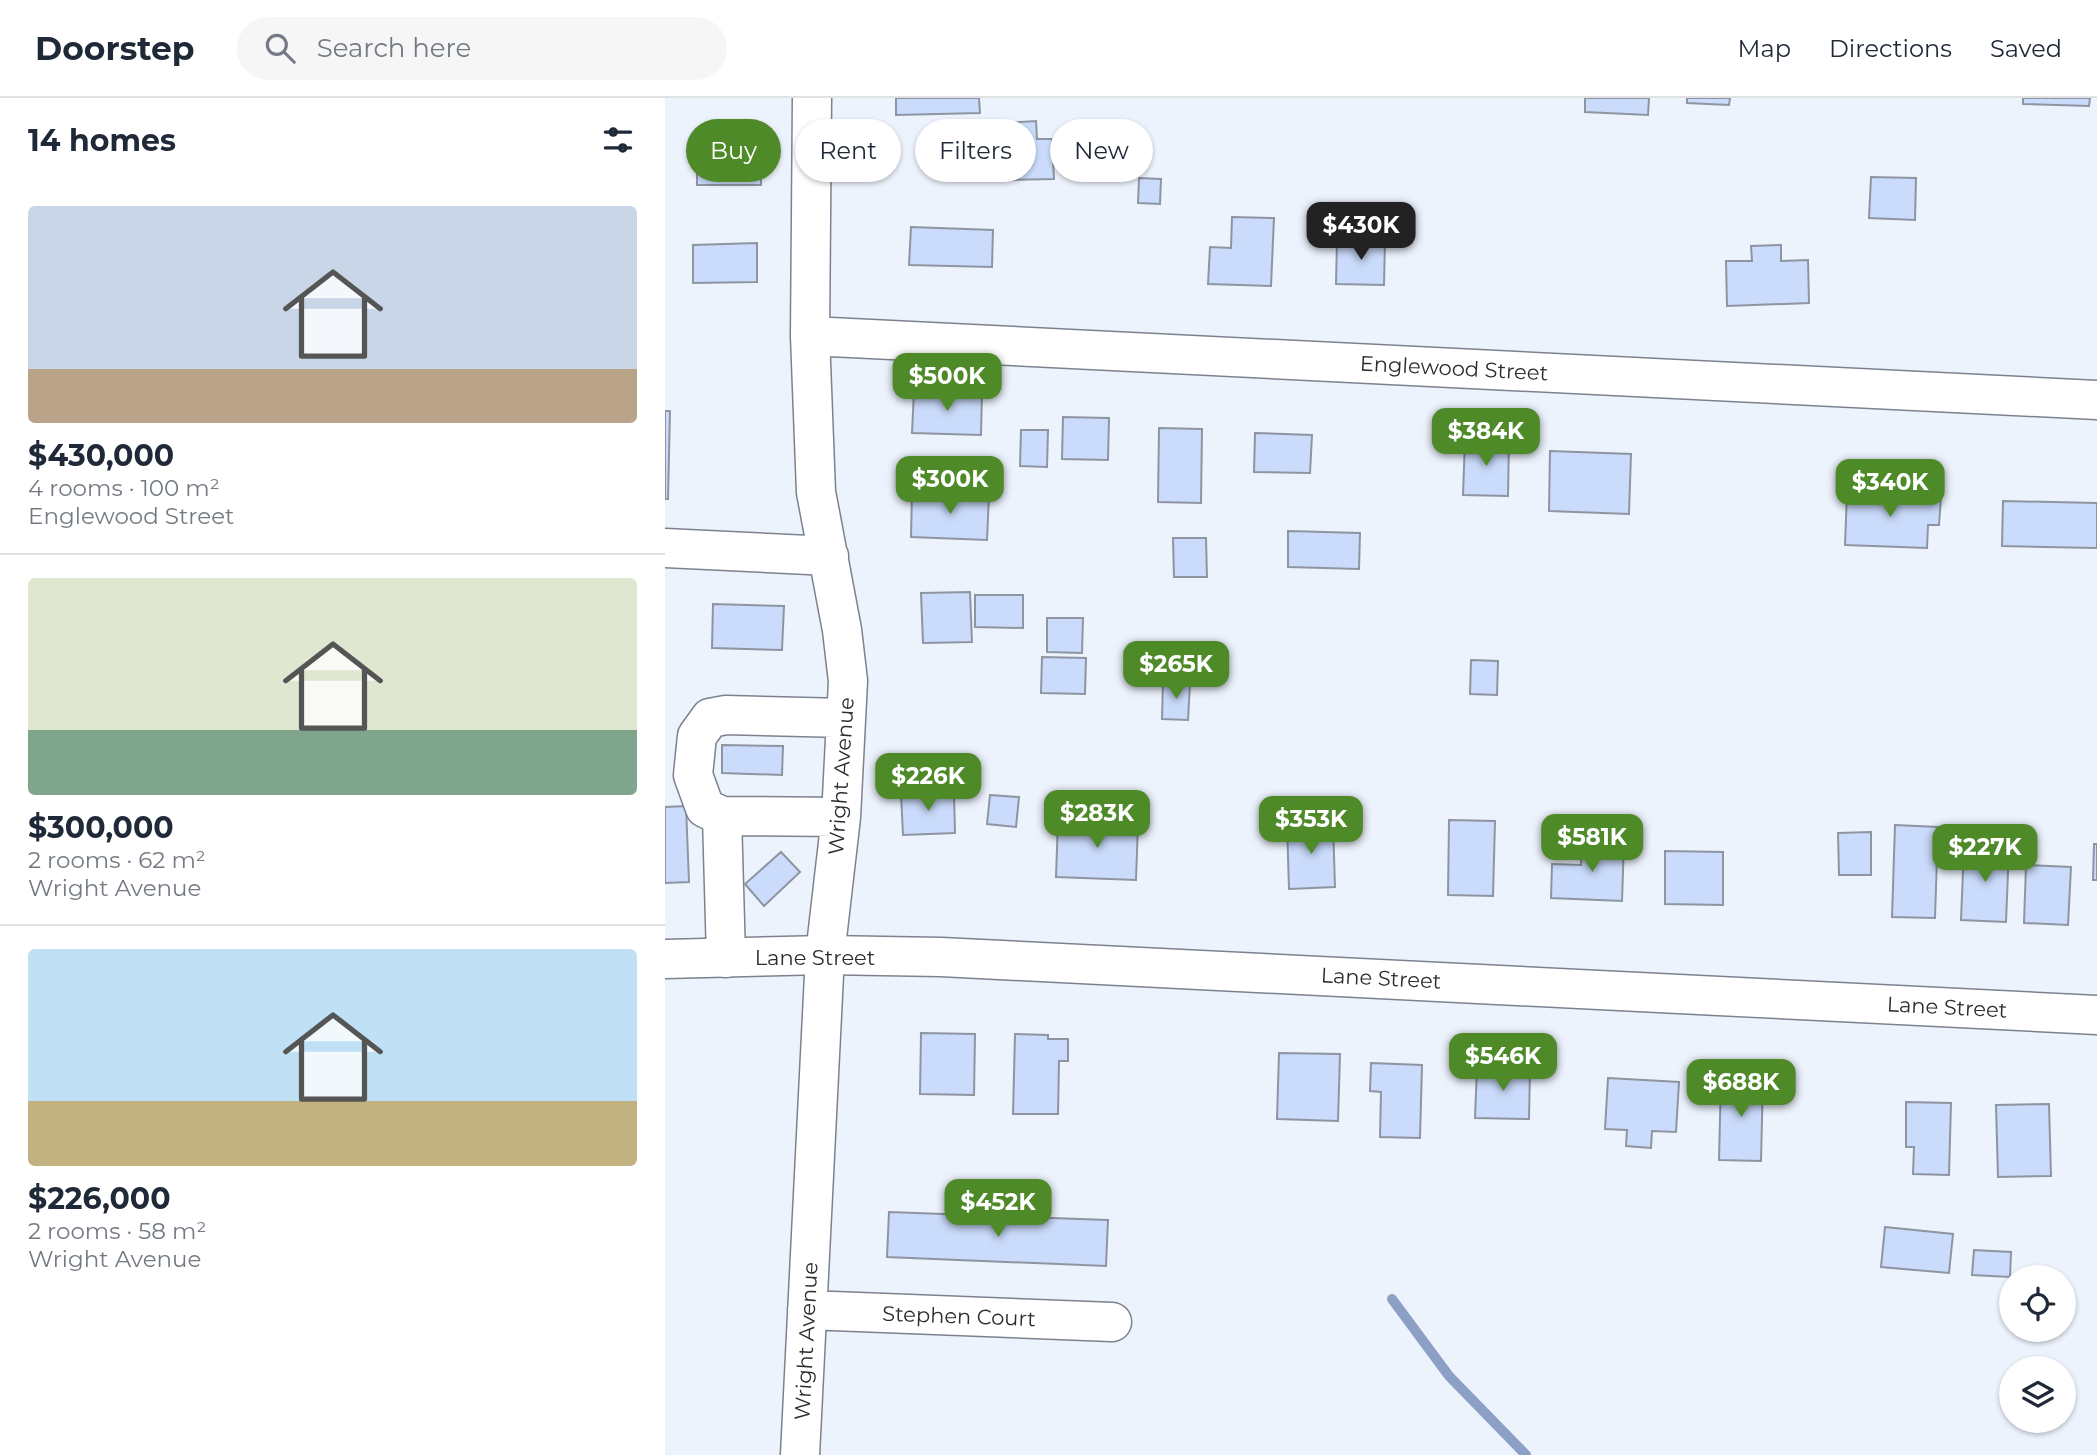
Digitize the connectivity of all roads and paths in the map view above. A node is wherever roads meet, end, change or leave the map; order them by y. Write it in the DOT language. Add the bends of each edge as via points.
graph roads {
  1 [pos="812,98"];
  2 [pos="810,336"];
  3 [pos="2097,400"];
  4 [pos="665,548"];
  5 [pos="829,556"];
  6 [pos="845,718"];
  7 [pos="679,778"];
  8 [pos="722,816"];
  9 [pos="841,817"];
  10 [pos="825,955"];
  11 [pos="726,958"];
  12 [pos="665,959"];
  13 [pos="2097,1015"];
  14 [pos="807,1310"];
  15 [pos="1112,1322"];
  16 [pos="800,1455"];
  1 -- 2 [label="street, Wright Avenue"];
  2 -- 3 [label="street, Englewood Street"];
  2 -- 5 [label="street, Wright Avenue" via="816,492"];
  4 -- 5 [label="street"];
  5 -- 6 [label="street, Wright Avenue" via="848,681"];
  6 -- 7 [label="street" via="710,718"];
  6 -- 9 [label="street, Wright Avenue"];
  7 -- 8 [label="street" via="705,808"];
  8 -- 9 [label="street"];
  8 -- 11 [label="street"];
  9 -- 10 [label="street, Wright Avenue"];
  10 -- 11 [label="street, Lane Street"];
  10 -- 13 [label="street, Lane Street" via="1034,961"];
  10 -- 14 [label="street, Wright Avenue"];
  11 -- 12 [label="street, Lane Street"];
  14 -- 15 [label="street, Stephen Court"];
  14 -- 16 [label="street, Wright Avenue"];
}
